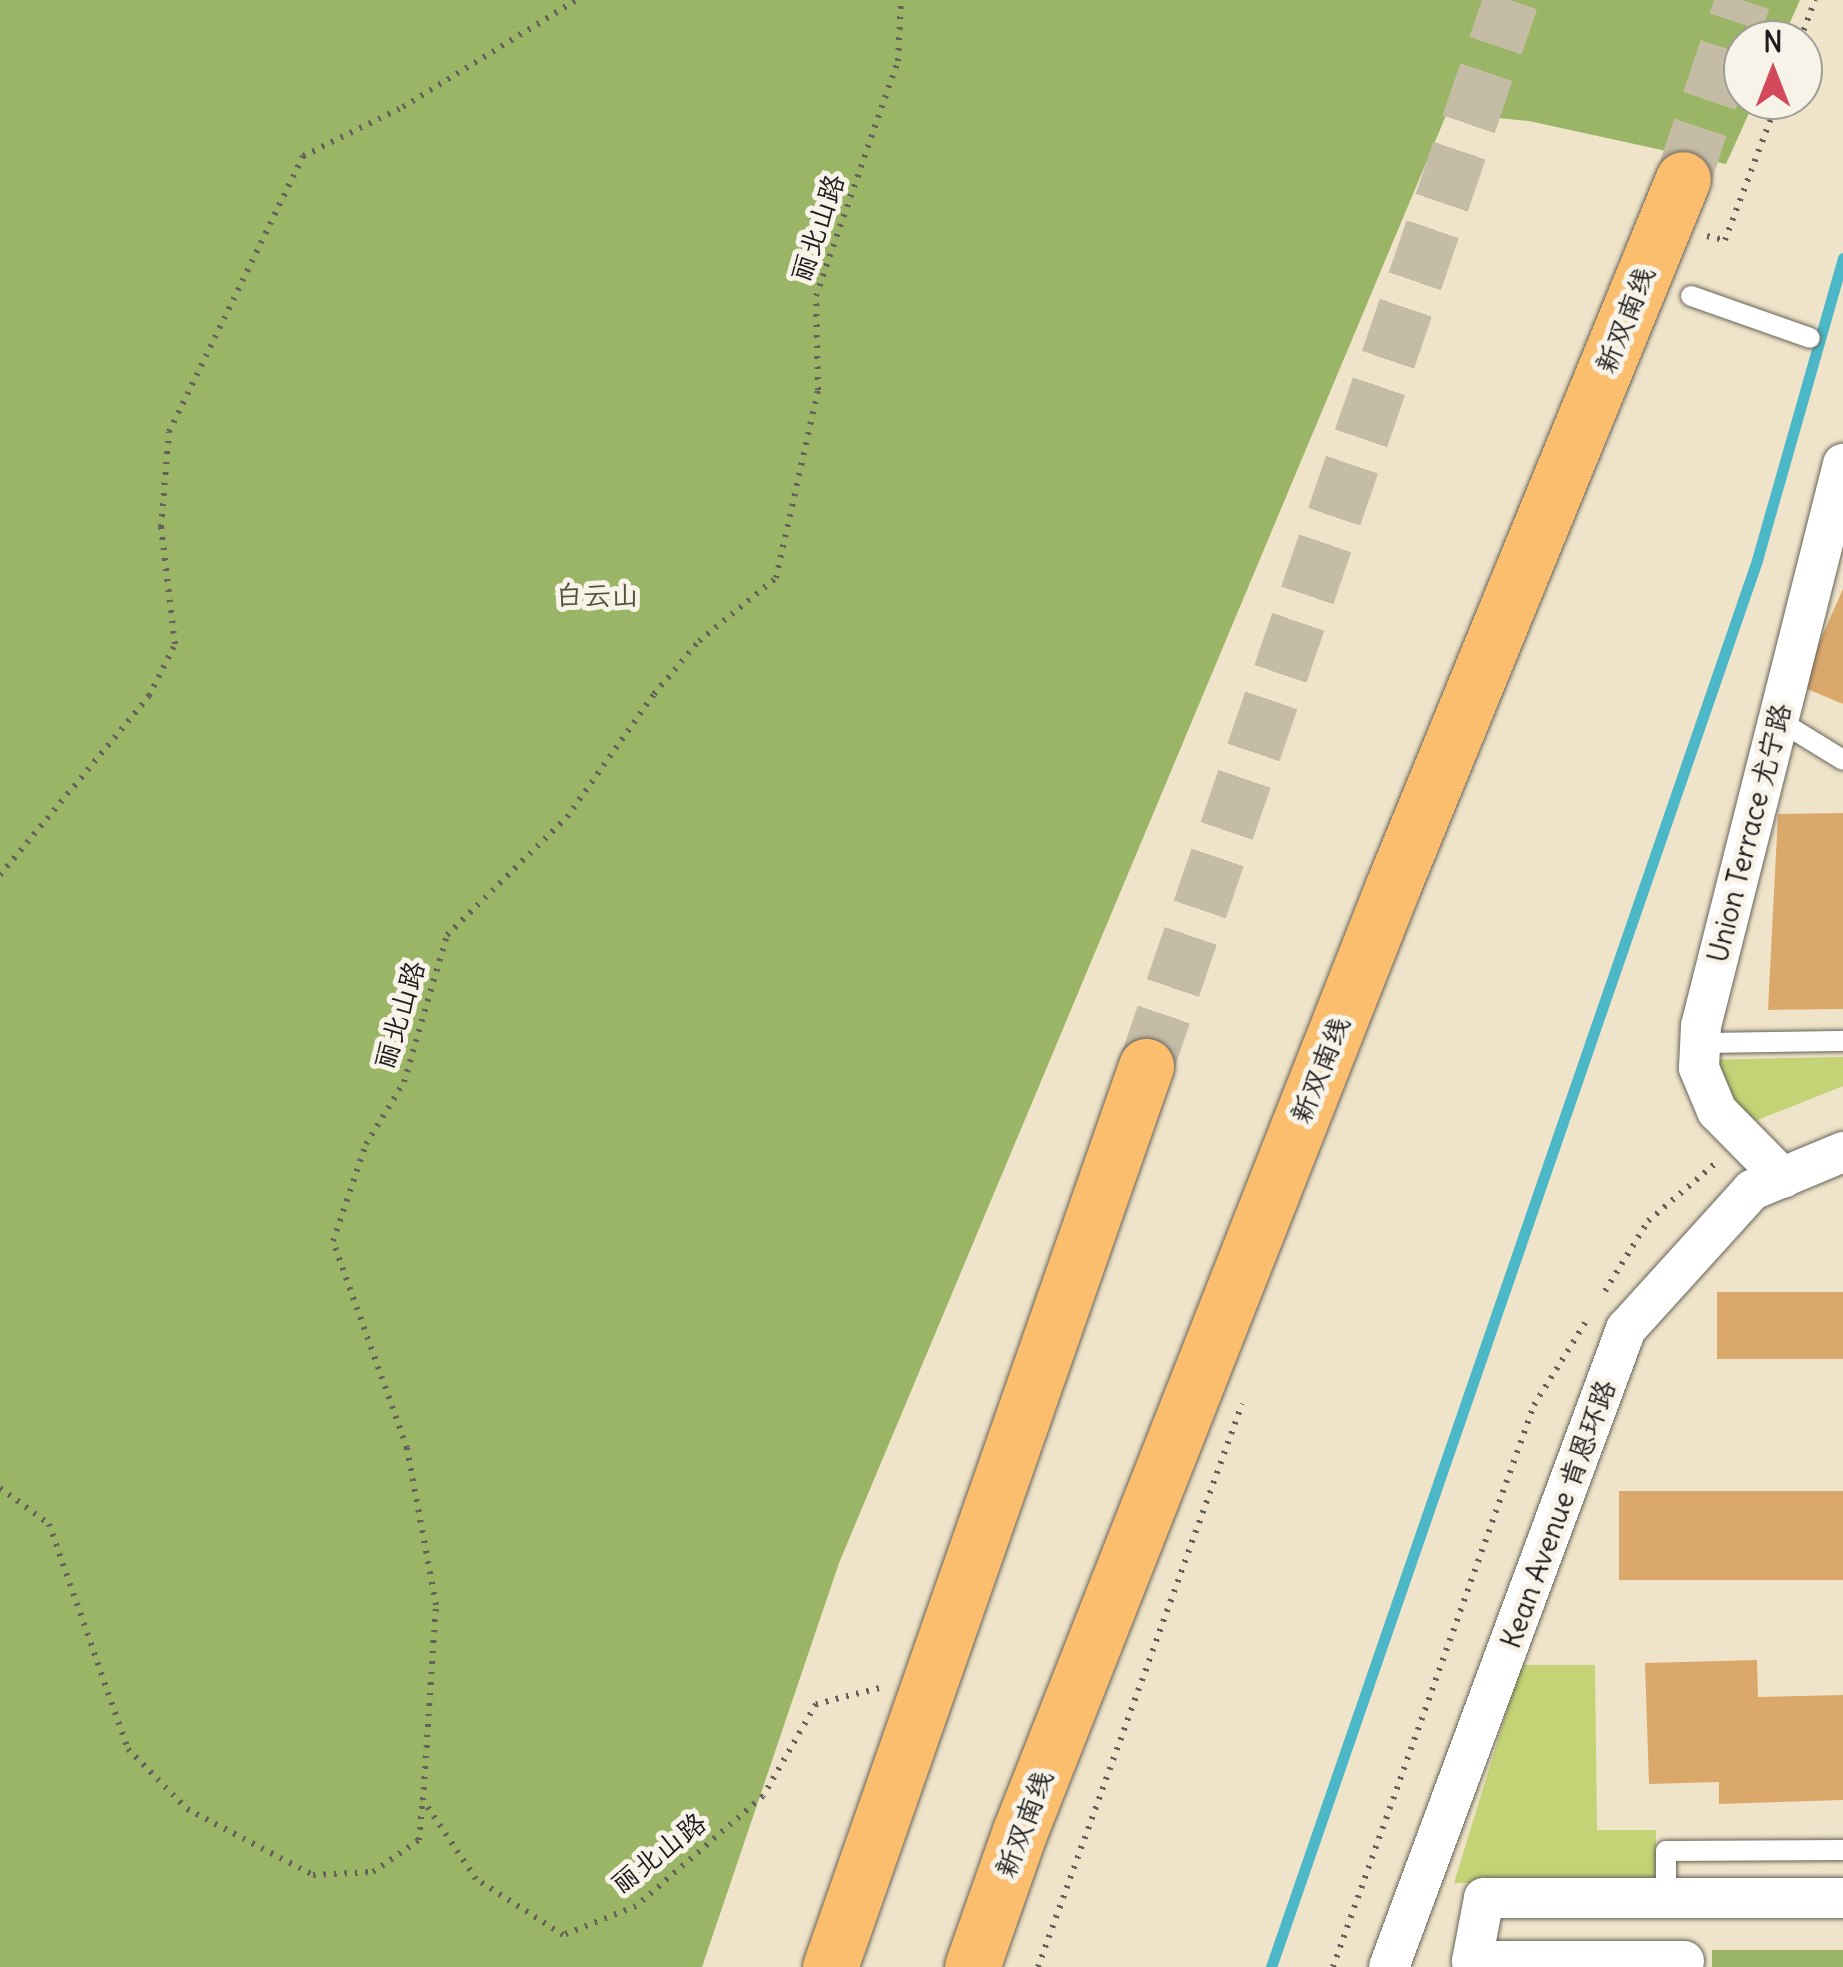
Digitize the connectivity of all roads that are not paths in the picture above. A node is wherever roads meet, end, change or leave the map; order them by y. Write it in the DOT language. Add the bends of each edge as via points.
graph roads {
  1 [pos="1683,179"];
  2 [pos="1692,296"];
  3 [pos="1810,338"];
  4 [pos="1843,464"];
  5 [pos="1778,720"];
  6 [pos="1843,760"];
  7 [pos="1843,1041"];
  8 [pos="1700,1043"];
  9 [pos="1146,1066"];
  10 [pos="1843,1152"];
  11 [pos="1782,1178"];
  12 [pos="1843,1850"];
  13 [pos="1416,1896"];
  14 [pos="1484,1898"];
  15 [pos="1666,1898"];
  16 [pos="1843,1898"];
  17 [pos="1684,1961"];
  18 [pos="830,1967"];
  19 [pos="972,1967"];
  20 [pos="1389,1967"];
  1 -- 19 [label="main road, 新双南线" via="1393,886"];
  2 -- 3 [label="lane"];
  4 -- 5 [label="street, Union Terrace 尤宁路"];
  5 -- 6 [label="lane"];
  5 -- 8 [label="street, Union Terrace 尤宁路"];
  7 -- 8 [label="lane"];
  8 -- 11 [label="street, Union Terrace 尤宁路" via="1699,1068 1718,1111"];
  9 -- 18 [label="main road"];
  10 -- 11 [label="street, Kean Avenue 肯恩环路"];
  11 -- 13 [label="street, Kean Avenue 肯恩环路" via="1752,1190 1626,1329"];
  12 -- 15 [label="lane" via="1666,1851"];
  13 -- 14 [label="street"];
  13 -- 20 [label="street, Kean Avenue 肯恩环路"];
  14 -- 15 [label="street"];
  14 -- 17 [label="street" via="1472,1961"];
  15 -- 16 [label="street"];
}
